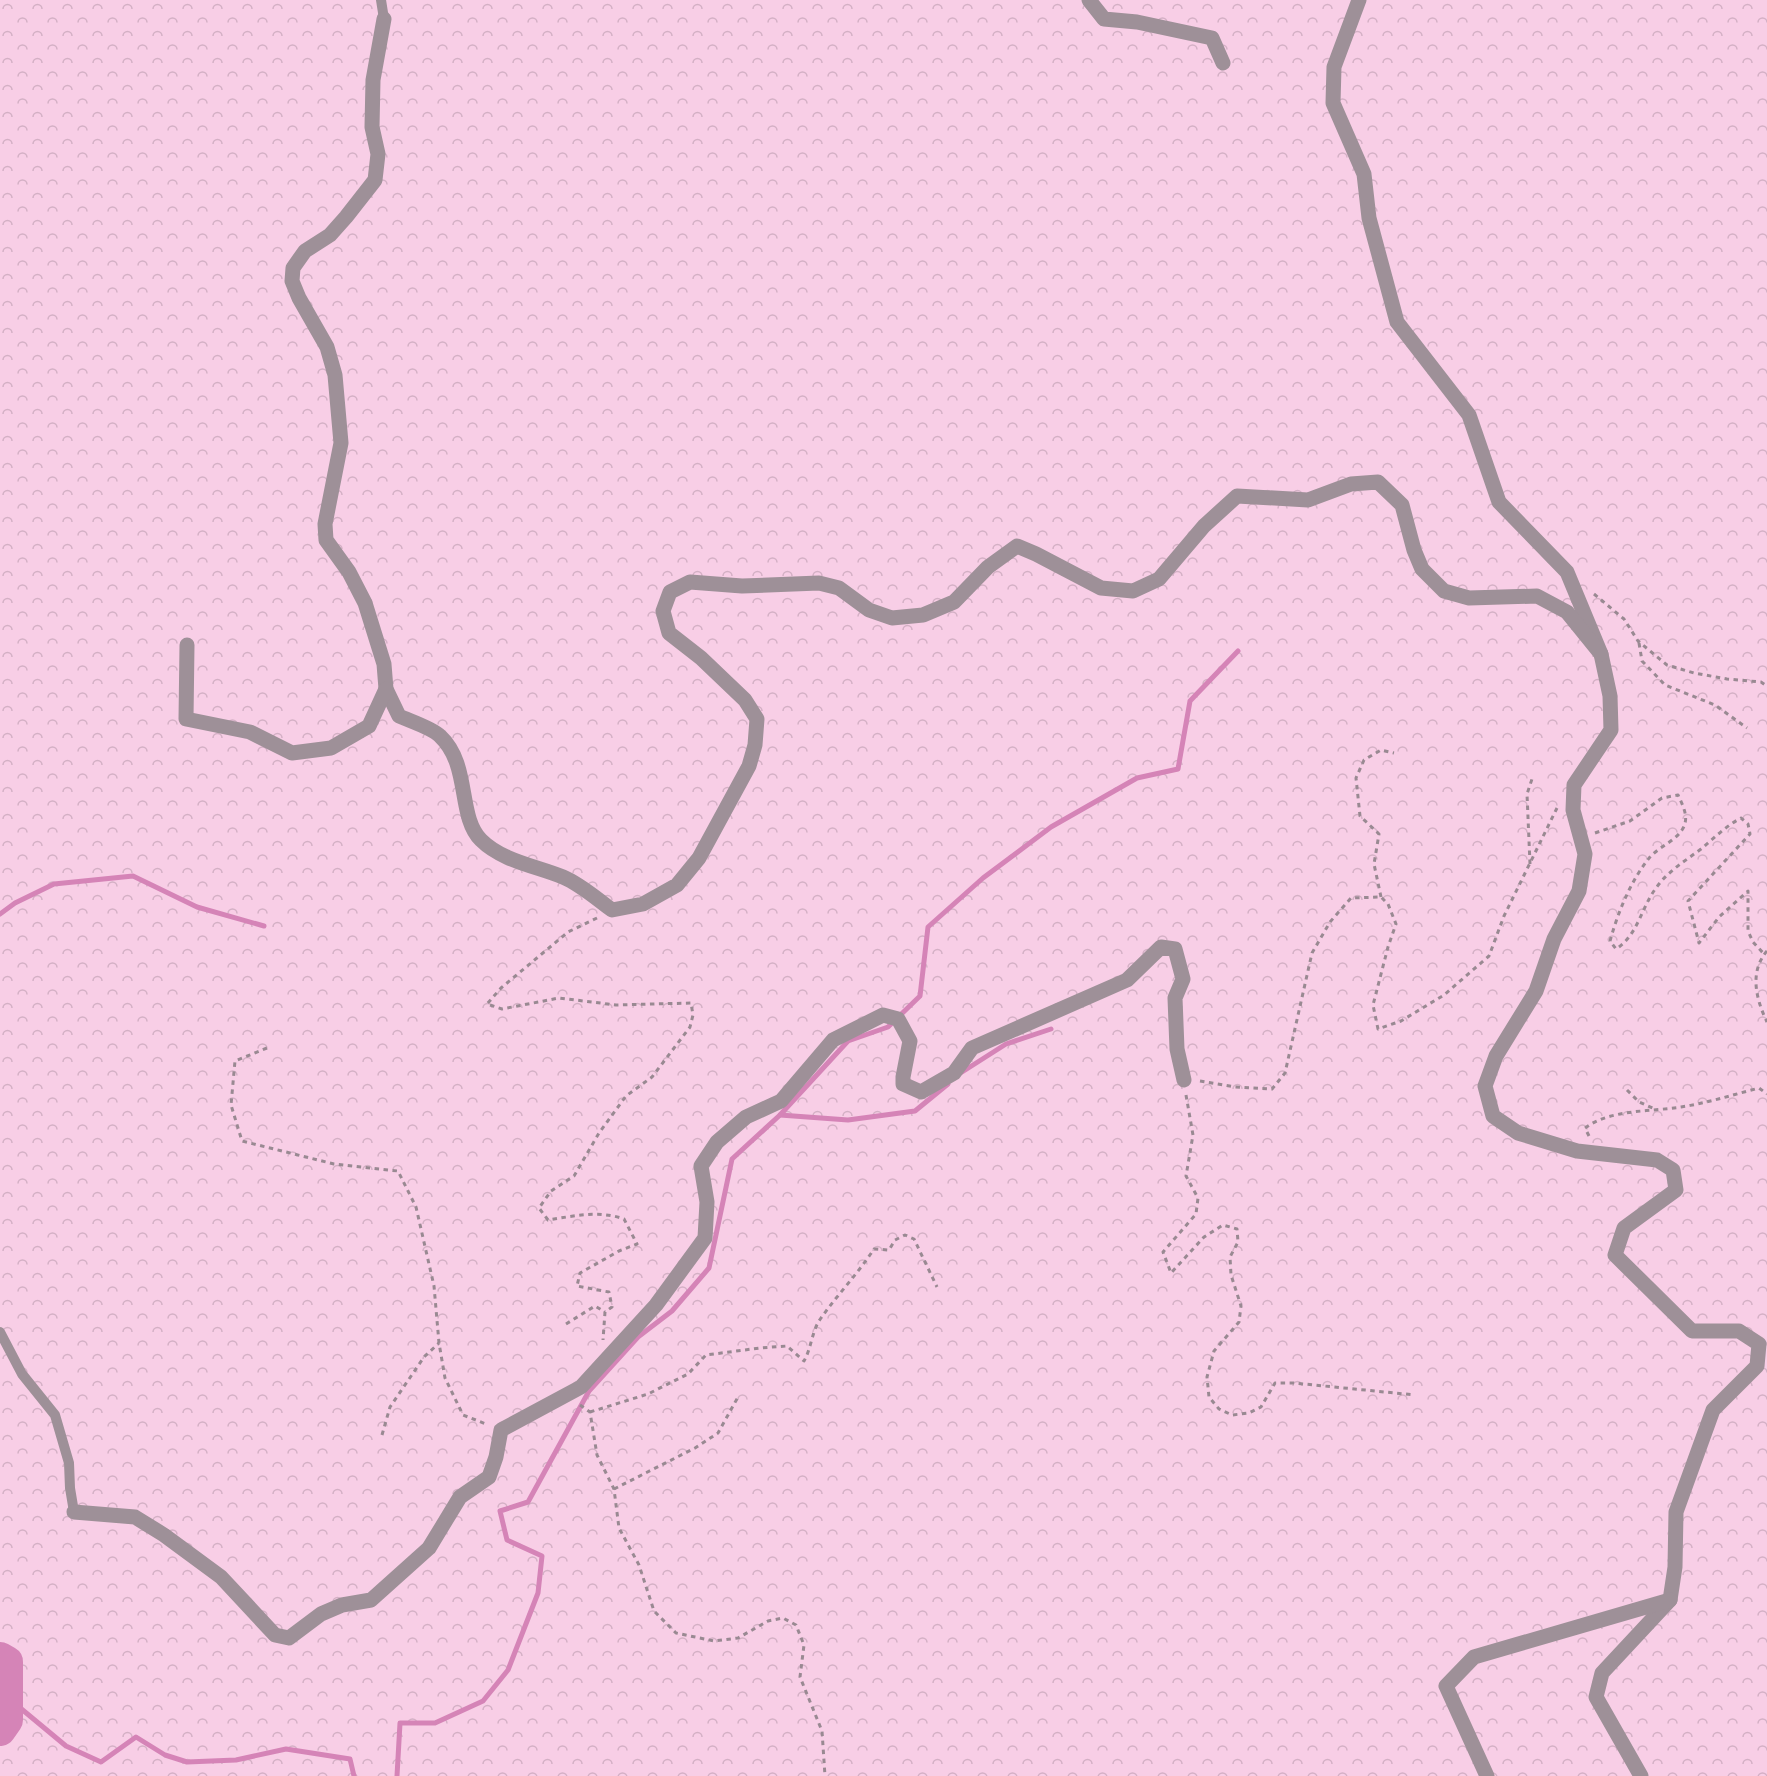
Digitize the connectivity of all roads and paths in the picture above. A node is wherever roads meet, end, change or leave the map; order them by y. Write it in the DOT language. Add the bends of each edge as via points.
graph roads {
  1 [pos="381,0"];
  2 [pos="1089,0"];
  3 [pos="1359,0"];
  4 [pos="384,19"];
  5 [pos="1223,63"];
  6 [pos="1591,592"];
  7 [pos="1638,641"];
  8 [pos="187,645"];
  9 [pos="1601,654"];
  10 [pos="1767,686"];
  11 [pos="386,688"];
  12 [pos="1747,728"];
  13 [pos="1394,753"];
  14 [pos="1533,776"];
  15 [pos="1574,785"];
  16 [pos="1579,832"];
  17 [pos="1530,865"];
  18 [pos="1381,897"];
  19 [pos="612,910"];
  20 [pos="1766,952"];
  21 [pos="1767,1022"];
  22 [pos="267,1048"];
  23 [pos="1184,1080"];
  24 [pos="1628,1090"];
  25 [pos="1767,1094"];
  26 [pos="1657,1110"];
  27 [pos="1590,1138"];
  28 [pos="937,1287"];
  29 [pos="605,1312"];
  30 [pos="566,1324"];
  31 [pos="0,1332"];
  32 [pos="439,1343"];
  33 [pos="600,1368"];
  34 [pos="1415,1395"];
  35 [pos="566,1396"];
  36 [pos="738,1397"];
  37 [pos="590,1412"];
  38 [pos="501,1430"];
  39 [pos="382,1435"];
  40 [pos="614,1489"];
  41 [pos="74,1512"];
  42 [pos="1670,1600"];
  43 [pos="825,1776"];
  44 [pos="1487,1776"];
  45 [pos="1641,1776"];
  1 -- 4 [label="lane"];
  2 -- 5 [label="street" via="1104,19 1212,38"];
  3 -- 9 [label="street" via="1334,67 1333,103 1364,174 1369,218 1397,322 1469,415 1499,502 1567,572"];
  4 -- 11 [label="street" via="373,81 372,128 378,154 375,180 330,235 305,251 293,268 292,281 327,347 335,375 341,443 325,524 326,540 350,572 365,603 384,664"];
  6 -- 7 [label="path" via="1624,619"];
  7 -- 10 [label="path" via="1667,665"];
  7 -- 12 [label="path" via="1642,660 1665,685 1715,705"];
  8 -- 11 [label="street" via="186,719 250,732 292,753 331,748 369,726"];
  9 -- 15 [label="street" via="1610,696 1611,730"];
  9 -- 19 [label="street" via="1567,612 1537,596 1469,598 1444,591 1422,569 1402,505 1378,482 1351,484 1308,500 1237,496 1204,526 1159,579 1134,591 1101,588 1017,546 988,567 954,602 923,615 892,618 869,610 839,588 819,583 742,586 690,582 670,592 663,610 669,633 745,700 757,719 754,745 749,766 699,858 677,885 643,904"];
  11 -- 19 [label="street" via="399,716 439,734 453,753 478,838 493,851 566,878"];
  13 -- 18 [label="path" via="1381,750 1364,760 1356,778 1360,816 1379,834 1374,864"];
  14 -- 17 [label="path" via="1527,794"];
  15 -- 16 [label="street"];
  15 -- 17 [label="path" via="1553,813"];
  16 -- 20 [label="path" via="1593,834 1630,821 1662,798 1678,795 1686,814 1683,830 1651,856 1630,888 1610,941 1616,949 1625,943 1663,879 1741,818 1748,824 1750,834 1688,901 1699,943 1719,917 1748,891 1748,931 1753,942"];
  16 -- 42 [label="street" via="1585,854 1578,891 1554,939 1536,991 1496,1056 1485,1086 1493,1116 1518,1132 1577,1151 1657,1160 1673,1170 1676,1190 1624,1228 1615,1255 1692,1331 1739,1331 1759,1344 1756,1366 1713,1410 1676,1512"];
  17 -- 18 [label="path" via="1489,956 1444,995 1401,1021 1378,1029 1373,1005 1396,924"];
  18 -- 23 [label="path" via="1351,898 1330,922 1312,953 1285,1073 1272,1089"];
  19 -- 29 [label="path" via="568,932 487,1004 502,1009 559,998 616,1005 691,1004 690,1027 652,1077 626,1096 574,1176 551,1191 539,1208 548,1220 584,1214 609,1214 624,1219 637,1244 580,1274 576,1286 609,1292 612,1307"];
  20 -- 21 [label="path" via="1755,981"];
  22 -- 32 [label="path" via="235,1061 231,1105 242,1141 334,1164 398,1171 416,1207 434,1286"];
  23 -- 33 [label="street" via="1177,1049 1175,998 1183,978 1175,950 1161,947 1127,980 972,1048 954,1073 921,1092 903,1084 910,1041 898,1019 884,1014 833,1040 781,1101 746,1117 717,1142 701,1166 707,1202 705,1238 656,1305"];
  23 -- 34 [label="path" via="1193,1135 1186,1176 1198,1198 1196,1214 1163,1252 1171,1273 1204,1237 1223,1225 1237,1229 1238,1242 1230,1257 1241,1306 1239,1322 1214,1351 1207,1377 1209,1397 1219,1409 1232,1415 1261,1407 1275,1383"];
  24 -- 26 [label="path" via="1639,1102"];
  25 -- 26 [label="path" via="1758,1088"];
  26 -- 27 [label="path" via="1594,1121 1585,1128"];
  28 -- 37 [label="path" via="914,1239 905,1235 895,1240 889,1250 874,1249 817,1324 804,1361 787,1346 706,1356 688,1374 648,1394"];
  29 -- 30 [label="path" via="595,1306"];
  29 -- 33 [label="path"];
  31 -- 41 [label="lane" via="22,1374 55,1415 69,1463"];
  32 -- 38 [label="path" via="445,1378 463,1414"];
  32 -- 39 [label="path" via="390,1407"];
  33 -- 35 [label="street"];
  35 -- 37 [label="path"];
  35 -- 38 [label="street"];
  36 -- 40 [label="path" via="718,1433"];
  37 -- 40 [label="path" via="597,1455"];
  38 -- 41 [label="street" via="489,1477 460,1497 429,1548 371,1600 342,1605 321,1614 290,1638 275,1635 221,1577 135,1517"];
  40 -- 43 [label="path" via="619,1528 639,1565 654,1611 676,1633 714,1641 738,1638 768,1621 783,1618 796,1625 804,1646 801,1677 822,1731"];
  42 -- 44 [label="street" via="1474,1657 1446,1686"];
  42 -- 45 [label="street" via="1602,1673 1596,1697"];
}
